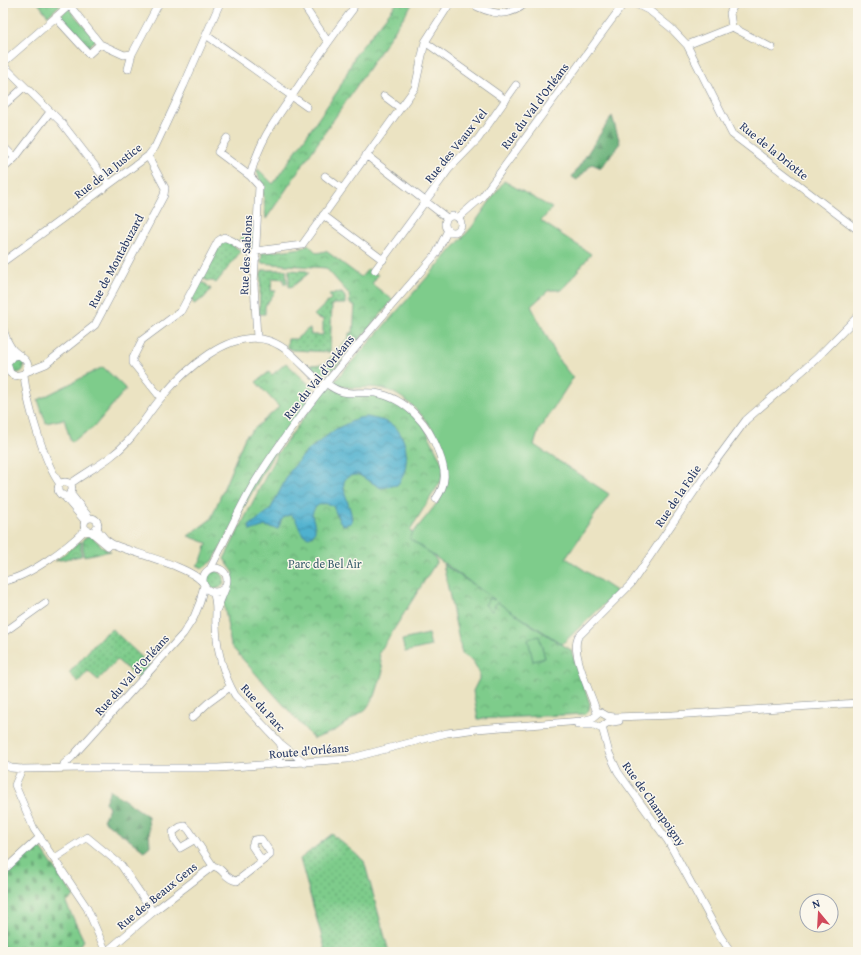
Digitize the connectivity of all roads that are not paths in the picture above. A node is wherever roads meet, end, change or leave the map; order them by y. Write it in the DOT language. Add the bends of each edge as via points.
graph roads {
  1 [pos="159,3"];
  2 [pos="220,3"];
  3 [pos="302,3"];
  4 [pos="354,3"];
  5 [pos="450,3"];
  6 [pos="470,3"];
  7 [pos="526,3"];
  8 [pos="624,3"];
  9 [pos="634,3"];
  10 [pos="735,3"];
  11 [pos="71,4"];
  12 [pos="56,18"];
  13 [pos="732,27"];
  14 [pos="206,36"];
  15 [pos="328,42"];
  16 [pos="425,42"];
  17 [pos="100,44"];
  18 [pos="687,45"];
  19 [pos="772,48"];
  20 [pos="132,54"];
  21 [pos="3,64"];
  22 [pos="128,69"];
  23 [pos="516,85"];
  24 [pos="24,87"];
  25 [pos="292,96"];
  26 [pos="384,96"];
  27 [pos="506,100"];
  28 [pos="3,106"];
  29 [pos="307,107"];
  30 [pos="400,108"];
  31 [pos="50,112"];
  32 [pos="227,138"];
  33 [pos="3,146"];
  34 [pos="366,155"];
  35 [pos="148,156"];
  36 [pos="14,158"];
  37 [pos="3,169"];
  38 [pos="250,176"];
  39 [pos="325,176"];
  40 [pos="109,184"];
  41 [pos="342,189"];
  42 [pos="425,202"];
  43 [pos="324,215"];
  44 [pos="447,218"];
  45 [pos="458,218"];
  46 [pos="448,230"];
  47 [pos="858,230"];
  48 [pos="256,251"];
  49 [pos="256,259"];
  50 [pos="383,260"];
  51 [pos="3,262"];
  52 [pos="375,270"];
  53 [pos="858,316"];
  54 [pos="3,329"];
  55 [pos="258,338"];
  56 [pos="6,340"];
  57 [pos="20,356"];
  58 [pos="49,360"];
  59 [pos="27,361"];
  60 [pos="8,362"];
  61 [pos="25,373"];
  62 [pos="3,375"];
  63 [pos="16,376"];
  64 [pos="325,384"];
  65 [pos="161,398"];
  66 [pos="28,400"];
  67 [pos="60,484"];
  68 [pos="70,484"];
  69 [pos="66,494"];
  70 [pos="436,499"];
  71 [pos="87,519"];
  72 [pos="91,529"];
  73 [pos="222,548"];
  74 [pos="184,569"];
  75 [pos="209,570"];
  76 [pos="223,571"];
  77 [pos="3,581"];
  78 [pos="204,584"];
  79 [pos="226,584"];
  80 [pos="213,592"];
  81 [pos="200,602"];
  82 [pos="45,603"];
  83 [pos="217,609"];
  84 [pos="3,633"];
  85 [pos="230,687"];
  86 [pos="858,702"];
  87 [pos="192,718"];
  88 [pos="595,719"];
  89 [pos="605,722"];
  90 [pos="280,743"];
  91 [pos="290,750"];
  92 [pos="281,754"];
  93 [pos="71,756"];
  94 [pos="305,763"];
  95 [pos="3,764"];
  96 [pos="259,767"];
  97 [pos="63,768"];
  98 [pos="76,768"];
  99 [pos="22,769"];
  100 [pos="47,769"];
  101 [pos="40,837"];
  102 [pos="194,840"];
  103 [pos="55,858"];
  104 [pos="262,862"];
  105 [pos="213,866"];
  106 [pos="3,871"];
  107 [pos="153,912"];
  108 [pos="106,952"];
  109 [pos="731,952"];
  1 -- 20 [label="street"];
  2 -- 14 [label="street, Rue de la Justice"];
  3 -- 15 [label="street"];
  4 -- 15 [label="street" via="353,9"];
  5 -- 16 [label="street"];
  6 -- 7 [label="street" via="490,13 508,13"];
  8 -- 45 [label="street, Rue du Val d'Orléans" via="482,197"];
  9 -- 18 [label="street, Rue de la Driotte" via="667,25"];
  10 -- 13 [label="street" via="730,13"];
  11 -- 12 [label="street"];
  11 -- 17 [label="street"];
  12 -- 17 [label="street" via="89,54"];
  12 -- 21 [label="street"];
  13 -- 18 [label="street"];
  13 -- 19 [label="street"];
  14 -- 25 [label="street"];
  14 -- 35 [label="street, Rue de la Justice" via="161,134"];
  15 -- 25 [label="street"];
  16 -- 27 [label="street"];
  16 -- 30 [label="street" via="415,88"];
  17 -- 20 [label="street" via="124,55"];
  18 -- 47 [label="street, Rue de la Driotte" via="732,134"];
  20 -- 22 [label="street"];
  21 -- 24 [label="street"];
  23 -- 27 [label="street, Rue des Veaux Vel"];
  24 -- 28 [label="street"];
  24 -- 31 [label="street"];
  25 -- 29 [label="street"];
  25 -- 38 [label="street" via="264,136"];
  26 -- 30 [label="street"];
  27 -- 42 [label="street, Rue des Veaux Vel" via="478,139 449,169"];
  30 -- 34 [label="street"];
  31 -- 36 [label="street"];
  31 -- 40 [label="street" via="61,122"];
  32 -- 38 [label="street, Rue des Sablons" via="218,152"];
  33 -- 36 [label="street"];
  34 -- 41 [label="street"];
  34 -- 42 [label="street"];
  35 -- 40 [label="street, Rue de la Justice"];
  35 -- 58 [label="street, Rue de Montabuzard" via="165,188 164,195 95,325"];
  36 -- 37 [label="street"];
  38 -- 48 [label="street, Rue des Sablons" via="259,186"];
  39 -- 41 [label="street"];
  40 -- 51 [label="street, Rue de la Justice"];
  41 -- 43 [label="street"];
  42 -- 44 [label="street"];
  42 -- 50 [label="street, Rue des Veaux Vel"];
  43 -- 48 [label="street" via="302,245"];
  43 -- 50 [label="street"];
  44 -- 45 [label="street"];
  44 -- 46 [label="street" via="445,226"];
  45 -- 46 [label="street, Rue du Val d'Orléans" via="460,228 456,231"];
  46 -- 64 [label="street, Rue du Val d'Orléans" via="436,254"];
  48 -- 49 [label="street, Rue des Sablons"];
  49 -- 55 [label="street, Rue des Sablons" via="254,310"];
  49 -- 65 [label="street" via="228,238 224,237 218,241 181,311 142,340 133,363"];
  50 -- 52 [label="street, Rue des Veaux Vel"];
  53 -- 88 [label="street, Rue de la Folie" via="740,427 635,578 621,596 578,637 576,652"];
  54 -- 56 [label="street"];
  55 -- 64 [label="street" via="283,348"];
  55 -- 65 [label="street" via="218,347 190,369"];
  56 -- 57 [label="street"];
  56 -- 60 [label="street"];
  57 -- 59 [label="street"];
  57 -- 60 [label="street" via="13,356"];
  58 -- 59 [label="street, Rue de Montabuzard" via="37,365"];
  58 -- 61 [label="street, Rue de Montabuzard"];
  59 -- 61 [label="street"];
  60 -- 62 [label="street"];
  60 -- 63 [label="street" via="8,370"];
  61 -- 63 [label="street"];
  61 -- 66 [label="street"];
  62 -- 63 [label="street"];
  63 -- 66 [label="street"];
  64 -- 70 [label="street" via="343,393 374,393 387,396 405,405 417,416 434,440 446,472 444,485"];
  64 -- 73 [label="street, Rue du Val d'Orléans" via="252,486"];
  65 -- 68 [label="street" via="128,441 108,460"];
  66 -- 67 [label="street" via="51,470"];
  67 -- 68 [label="street"];
  67 -- 69 [label="street" via="58,491"];
  68 -- 69 [label="street" via="71,490"];
  69 -- 71 [label="street"];
  71 -- 72 [label="street" via="84,526"];
  71 -- 72 [label="street" via="95,520"];
  72 -- 74 [label="street" via="108,547"];
  72 -- 77 [label="street" via="37,567 12,580"];
  73 -- 75 [label="street, Rue du Val d'Orléans"];
  73 -- 76 [label="street, Rue du Val d'Orléans" via="220,559"];
  74 -- 75 [label="street"];
  74 -- 78 [label="street" via="197,576"];
  75 -- 76 [label="street" via="217,568"];
  75 -- 78 [label="street" via="204,576"];
  76 -- 79 [label="street" via="227,577"];
  78 -- 80 [label="street"];
  78 -- 81 [label="street, Rue du Val d'Orléans"];
  79 -- 80 [label="street" via="221,591"];
  79 -- 83 [label="street, Rue du Parc"];
  80 -- 81 [label="street, Rue du Val d'Orléans"];
  80 -- 83 [label="street, Rue du Parc"];
  81 -- 93 [label="street, Rue du Val d'Orléans" via="194,618 183,634"];
  82 -- 84 [label="street"];
  83 -- 85 [label="street, Rue du Parc" via="219,652"];
  85 -- 87 [label="street, Rue du Parc"];
  85 -- 90 [label="street, Rue du Parc"];
  86 -- 89 [label="street"];
  88 -- 89 [label="street"];
  88 -- 89 [label="street" via="602,713"];
  88 -- 94 [label="street, Route d'Orléans" via="447,733 356,758"];
  89 -- 109 [label="street, Rue de Champoigny" via="609,753 618,772 668,841"];
  90 -- 91 [label="street, Rue du Parc"];
  90 -- 92 [label="street, Rue du Parc"];
  91 -- 92 [label="street"];
  91 -- 94 [label="street, Rue du Parc"];
  92 -- 96 [label="street" via="278,761"];
  93 -- 97 [label="street, Rue du Val d'Orléans"];
  93 -- 98 [label="street"];
  93 -- 100 [label="street, Rue du Val d'Orléans"];
  94 -- 96 [label="street, Route d'Orléans"];
  95 -- 99 [label="street, Route d'Orléans"];
  96 -- 98 [label="street, Route d'Orléans"];
  97 -- 98 [label="street, Route d'Orléans"];
  97 -- 100 [label="street, Route d'Orléans"];
  99 -- 100 [label="street, Route d'Orléans"];
  99 -- 101 [label="street" via="16,780 16,789"];
  101 -- 103 [label="street"];
  101 -- 106 [label="street"];
  102 -- 105 [label="street"];
  103 -- 107 [label="street" via="86,837 113,856"];
  103 -- 108 [label="street" via="87,908"];
  104 -- 105 [label="street, Rue des Beaux Gens" via="237,881 229,879 218,867"];
  105 -- 107 [label="street, Rue des Beaux Gens"];
  107 -- 108 [label="street, Rue des Beaux Gens"];
}
